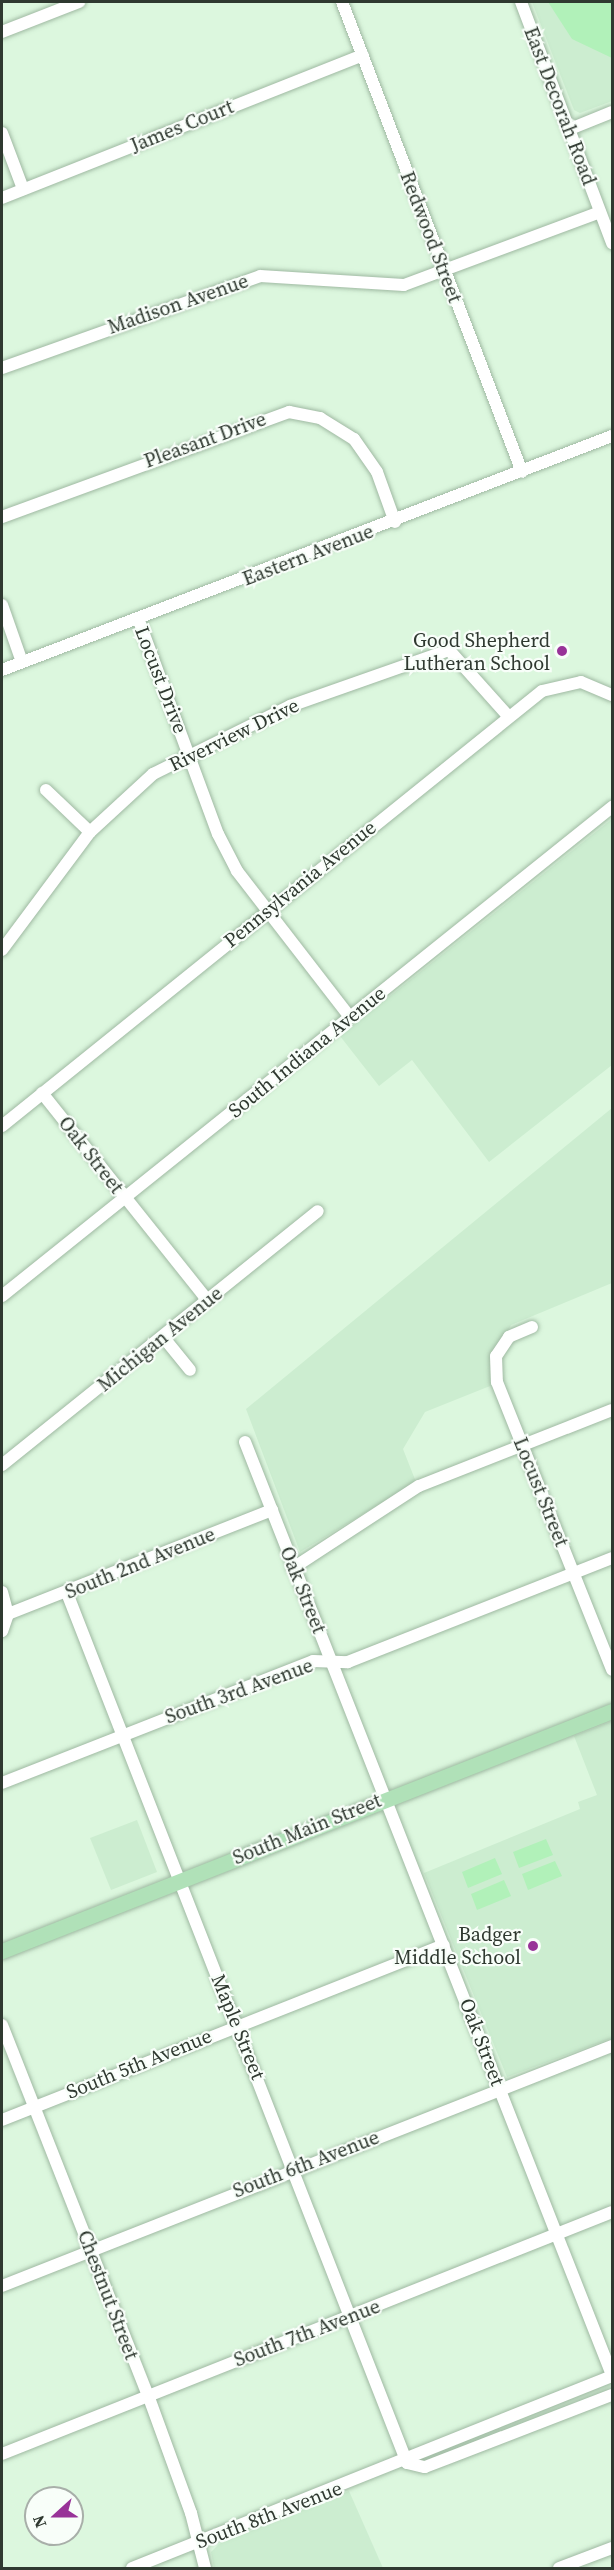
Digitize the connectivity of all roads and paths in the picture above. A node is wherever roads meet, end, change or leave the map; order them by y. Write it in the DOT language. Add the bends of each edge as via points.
graph roads {
  1 [pos="79,2"];
  2 [pos="342,2"];
  3 [pos="521,2"];
  4 [pos="2,32"];
  5 [pos="363,55"];
  6 [pos="612,112"];
  7 [pos="570,129"];
  8 [pos="2,133"];
  9 [pos="23,189"];
  10 [pos="2,198"];
  11 [pos="600,212"];
  12 [pos="612,243"];
  13 [pos="443,273"];
  14 [pos="2,368"];
  15 [pos="612,436"];
  16 [pos="522,472"];
  17 [pos="2,517"];
  18 [pos="395,522"];
  19 [pos="2,605"];
  20 [pos="138,618"];
  21 [pos="22,662"];
  22 [pos="2,670"];
  23 [pos="612,695"];
  24 [pos="509,717"];
  25 [pos="190,757"];
  26 [pos="46,790"];
  27 [pos="612,807"];
  28 [pos="90,832"];
  29 [pos="265,912"];
  30 [pos="2,950"];
  31 [pos="350,1017"];
  32 [pos="42,1093"];
  33 [pos="2,1126"];
  34 [pos="124,1198"];
  35 [pos="318,1211"];
  36 [pos="2,1296"];
  37 [pos="207,1300"];
  38 [pos="532,1328"];
  39 [pos="164,1338"];
  40 [pos="190,1370"];
  41 [pos="612,1410"];
  42 [pos="245,1442"];
  43 [pos="522,1446"];
  44 [pos="2,1465"];
  45 [pos="272,1510"];
  46 [pos="612,1558"];
  47 [pos="293,1568"];
  48 [pos="574,1573"];
  49 [pos="2,1592"];
  50 [pos="67,1593"];
  51 [pos="8,1614"];
  52 [pos="2,1631"];
  53 [pos="331,1661"];
  54 [pos="612,1670"];
  55 [pos="612,1711"];
  56 [pos="122,1735"];
  57 [pos="2,1783"];
  58 [pos="387,1797"];
  59 [pos="180,1880"];
  60 [pos="444,1945"];
  61 [pos="2,1951"];
  62 [pos="237,2024"];
  63 [pos="2,2025"];
  64 [pos="612,2046"];
  65 [pos="500,2090"];
  66 [pos="35,2107"];
  67 [pos="2,2120"];
  68 [pos="294,2167"];
  69 [pos="612,2212"];
  70 [pos="557,2234"];
  71 [pos="91,2250"];
  72 [pos="2,2286"];
  73 [pos="352,2315"];
  74 [pos="612,2376"];
  75 [pos="148,2395"];
  76 [pos="612,2395"];
  77 [pos="2,2454"];
  78 [pos="407,2463"];
  79 [pos="198,2542"];
  80 [pos="612,2548"];
  81 [pos="132,2568"];
  82 [pos="205,2568"];
  83 [pos="560,2568"];
  1 -- 4 [label="street"];
  2 -- 5 [label="street, Redwood Street"];
  3 -- 7 [label="street, East Decorah Road"];
  5 -- 9 [label="street, James Court"];
  5 -- 13 [label="street, Redwood Street"];
  6 -- 7 [label="street"];
  7 -- 11 [label="street, East Decorah Road"];
  8 -- 9 [label="street"];
  9 -- 10 [label="street, James Court"];
  11 -- 12 [label="street, East Decorah Road"];
  11 -- 13 [label="street, Madison Avenue"];
  13 -- 14 [label="street, Madison Avenue" via="404,285 260,276"];
  13 -- 16 [label="street, Redwood Street"];
  15 -- 16 [label="street, Eastern Avenue"];
  16 -- 18 [label="street, Eastern Avenue"];
  17 -- 18 [label="street, Pleasant Drive" via="289,412 320,418 354,439 377,471"];
  18 -- 20 [label="street, Eastern Avenue"];
  19 -- 21 [label="street"];
  20 -- 21 [label="street, Eastern Avenue"];
  20 -- 25 [label="street, Locust Drive"];
  21 -- 22 [label="street, Eastern Avenue"];
  23 -- 24 [label="street, Pennsylvania Avenue" via="592,683 555,684"];
  24 -- 25 [label="street, Riverview Drive" via="450,645 290,706"];
  24 -- 29 [label="street, Pennsylvania Avenue"];
  25 -- 28 [label="street, Riverview Drive" via="153,774"];
  25 -- 29 [label="street, Locust Drive" via="218,834"];
  26 -- 28 [label="street"];
  27 -- 31 [label="street, South Indiana Avenue"];
  28 -- 30 [label="street, Riverview Drive"];
  29 -- 31 [label="street, Locust Drive"];
  29 -- 32 [label="street, Pennsylvania Avenue"];
  31 -- 34 [label="street, South Indiana Avenue"];
  32 -- 33 [label="street, Pennsylvania Avenue"];
  32 -- 34 [label="street, Oak Street"];
  34 -- 36 [label="street, South Indiana Avenue"];
  34 -- 37 [label="street, Oak Street"];
  35 -- 37 [label="street, Michigan Avenue"];
  37 -- 39 [label="street, Michigan Avenue"];
  38 -- 43 [label="street, Locust Street" via="509,1337 496,1356 497,1382"];
  39 -- 40 [label="street"];
  39 -- 44 [label="street, Michigan Avenue"];
  41 -- 43 [label="street"];
  42 -- 45 [label="street, Oak Street"];
  43 -- 47 [label="street" via="387,1503"];
  43 -- 48 [label="street, Locust Street"];
  45 -- 47 [label="street, Oak Street"];
  45 -- 50 [label="street, South 2nd Avenue"];
  46 -- 48 [label="street, South 3rd Avenue"];
  47 -- 53 [label="street, Oak Street"];
  48 -- 53 [label="street, South 3rd Avenue" via="348,1662"];
  48 -- 54 [label="street, Locust Street"];
  49 -- 51 [label="street"];
  50 -- 51 [label="street, South 2nd Avenue"];
  50 -- 56 [label="street, Maple Street"];
  51 -- 52 [label="street"];
  53 -- 56 [label="street, South 3rd Avenue" via="313,1661"];
  53 -- 58 [label="street, Oak Street"];
  55 -- 58 [label="main road, South Main Street"];
  56 -- 57 [label="street, South 3rd Avenue"];
  56 -- 59 [label="street, Maple Street"];
  58 -- 59 [label="main road, South Main Street"];
  58 -- 60 [label="street, Oak Street"];
  59 -- 61 [label="main road, South Main Street"];
  59 -- 62 [label="street, Maple Street"];
  60 -- 62 [label="street, South 5th Avenue"];
  60 -- 65 [label="street, Oak Street"];
  62 -- 66 [label="street, South 5th Avenue"];
  62 -- 68 [label="street, Maple Street"];
  63 -- 66 [label="street, Chestnut Street"];
  64 -- 65 [label="street, South 6th Avenue"];
  65 -- 68 [label="street, South 6th Avenue"];
  65 -- 70 [label="street, Oak Street"];
  66 -- 67 [label="street, South 5th Avenue"];
  66 -- 71 [label="street, Chestnut Street"];
  68 -- 71 [label="street, South 6th Avenue"];
  68 -- 73 [label="street, Maple Street"];
  69 -- 70 [label="street, South 7th Avenue"];
  70 -- 73 [label="street, South 7th Avenue"];
  70 -- 74 [label="street, Oak Street"];
  71 -- 72 [label="street, South 6th Avenue"];
  71 -- 75 [label="street, Chestnut Street"];
  73 -- 75 [label="street, South 7th Avenue"];
  73 -- 78 [label="street, Maple Street"];
  74 -- 78 [label="street, South 8th Avenue" via="418,2451"];
  75 -- 77 [label="street, South 7th Avenue"];
  75 -- 79 [label="street, Chestnut Street"];
  76 -- 78 [label="street, South 8th Avenue" via="424,2467"];
  78 -- 79 [label="street, South 8th Avenue"];
  79 -- 81 [label="street, South 8th Avenue"];
  79 -- 82 [label="street, Chestnut Street"];
  80 -- 83 [label="street"];
}
